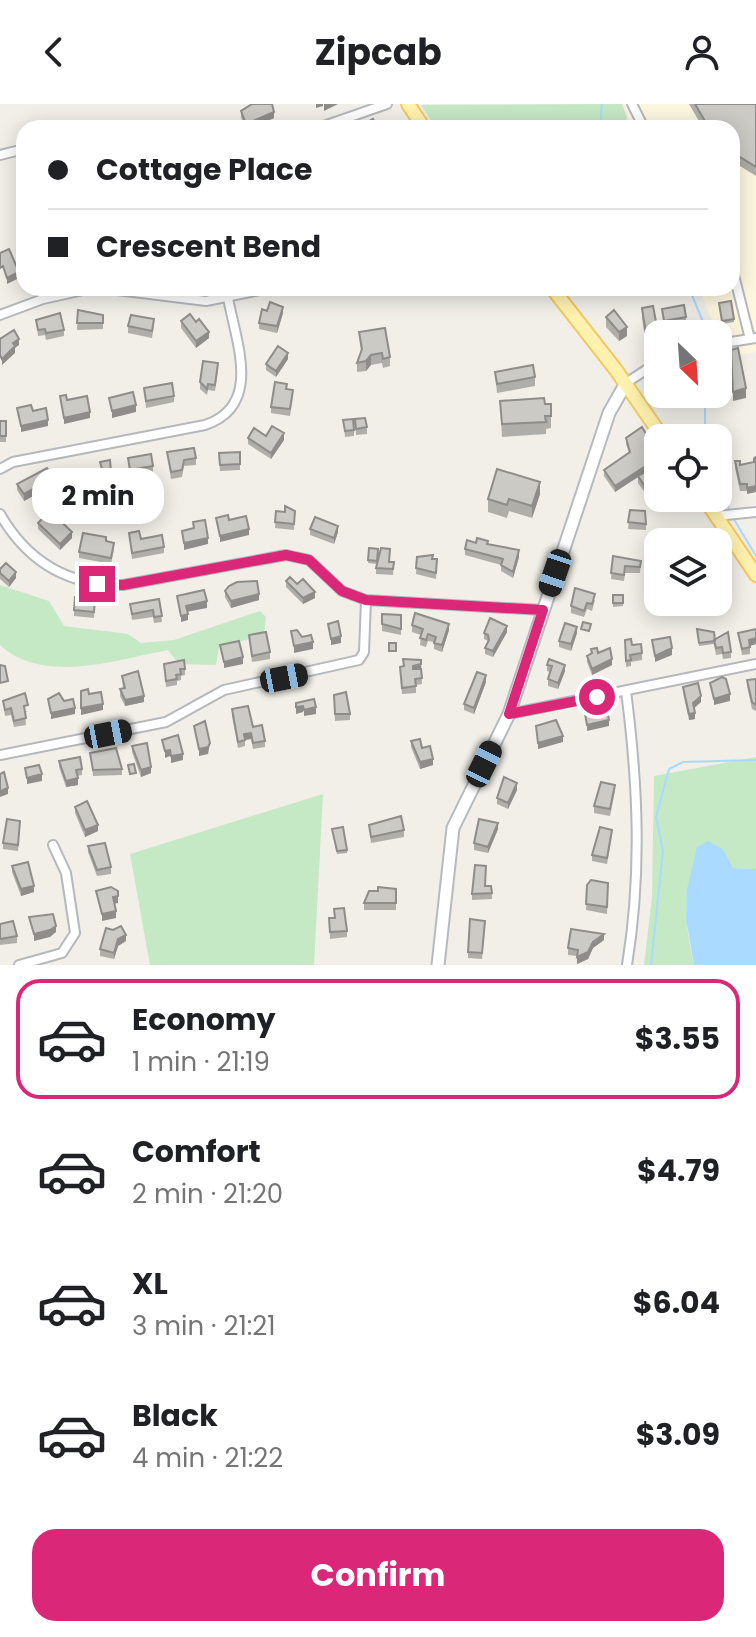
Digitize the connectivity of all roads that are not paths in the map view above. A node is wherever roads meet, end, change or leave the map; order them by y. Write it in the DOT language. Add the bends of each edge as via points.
graph roads {
  1 [pos="387,104"];
  2 [pos="341,120"];
  3 [pos="740,294"];
  4 [pos="56,296"];
  5 [pos="151,296"];
  6 [pos="236,296"];
  7 [pos="558,296"];
  8 [pos="228,298"];
  9 [pos="0,315"];
  10 [pos="753,338"];
  11 [pos="732,342"];
  12 [pos="644,371"];
  13 [pos="626,383"];
  14 [pos="654,424"];
  15 [pos="0,469"];
  16 [pos="723,512"];
  17 [pos="756,512"];
  18 [pos="0,514"];
  19 [pos="726,514"];
  20 [pos="756,575"];
  21 [pos="366,600"];
  22 [pos="543,610"];
  23 [pos="756,664"];
  24 [pos="626,691"];
  25 [pos="509,714"];
  26 [pos="0,755"];
  27 [pos="53,845"];
  28 [pos="19,965"];
  29 [pos="438,965"];
  30 [pos="627,965"];
  1 -- 2 [label="street"];
  3 -- 10 [label="street"];
  4 -- 9 [label="street"];
  5 -- 8 [label="street" via="183,301"];
  6 -- 8 [label="street"];
  7 -- 13 [label="main road"];
  8 -- 15 [label="street" via="243,383 237,402 223,417"];
  10 -- 11 [label="street"];
  12 -- 13 [label="street"];
  13 -- 14 [label="main road"];
  13 -- 22 [label="main road" via="609,413"];
  16 -- 19 [label="main road"];
  17 -- 19 [label="street"];
  18 -- 21 [label="street" via="35,559 80,581 123,585 286,555 309,560 342,591"];
  19 -- 20 [label="main road"];
  21 -- 22 [label="street"];
  21 -- 26 [label="street" via="364,652 359,660 224,690 166,722"];
  22 -- 25 [label="main road"];
  23 -- 24 [label="street"];
  24 -- 25 [label="street"];
  24 -- 30 [label="street" via="639,851"];
  25 -- 29 [label="main road" via="453,828"];
  27 -- 28 [label="street" via="66,873 75,933 62,953"];
}
